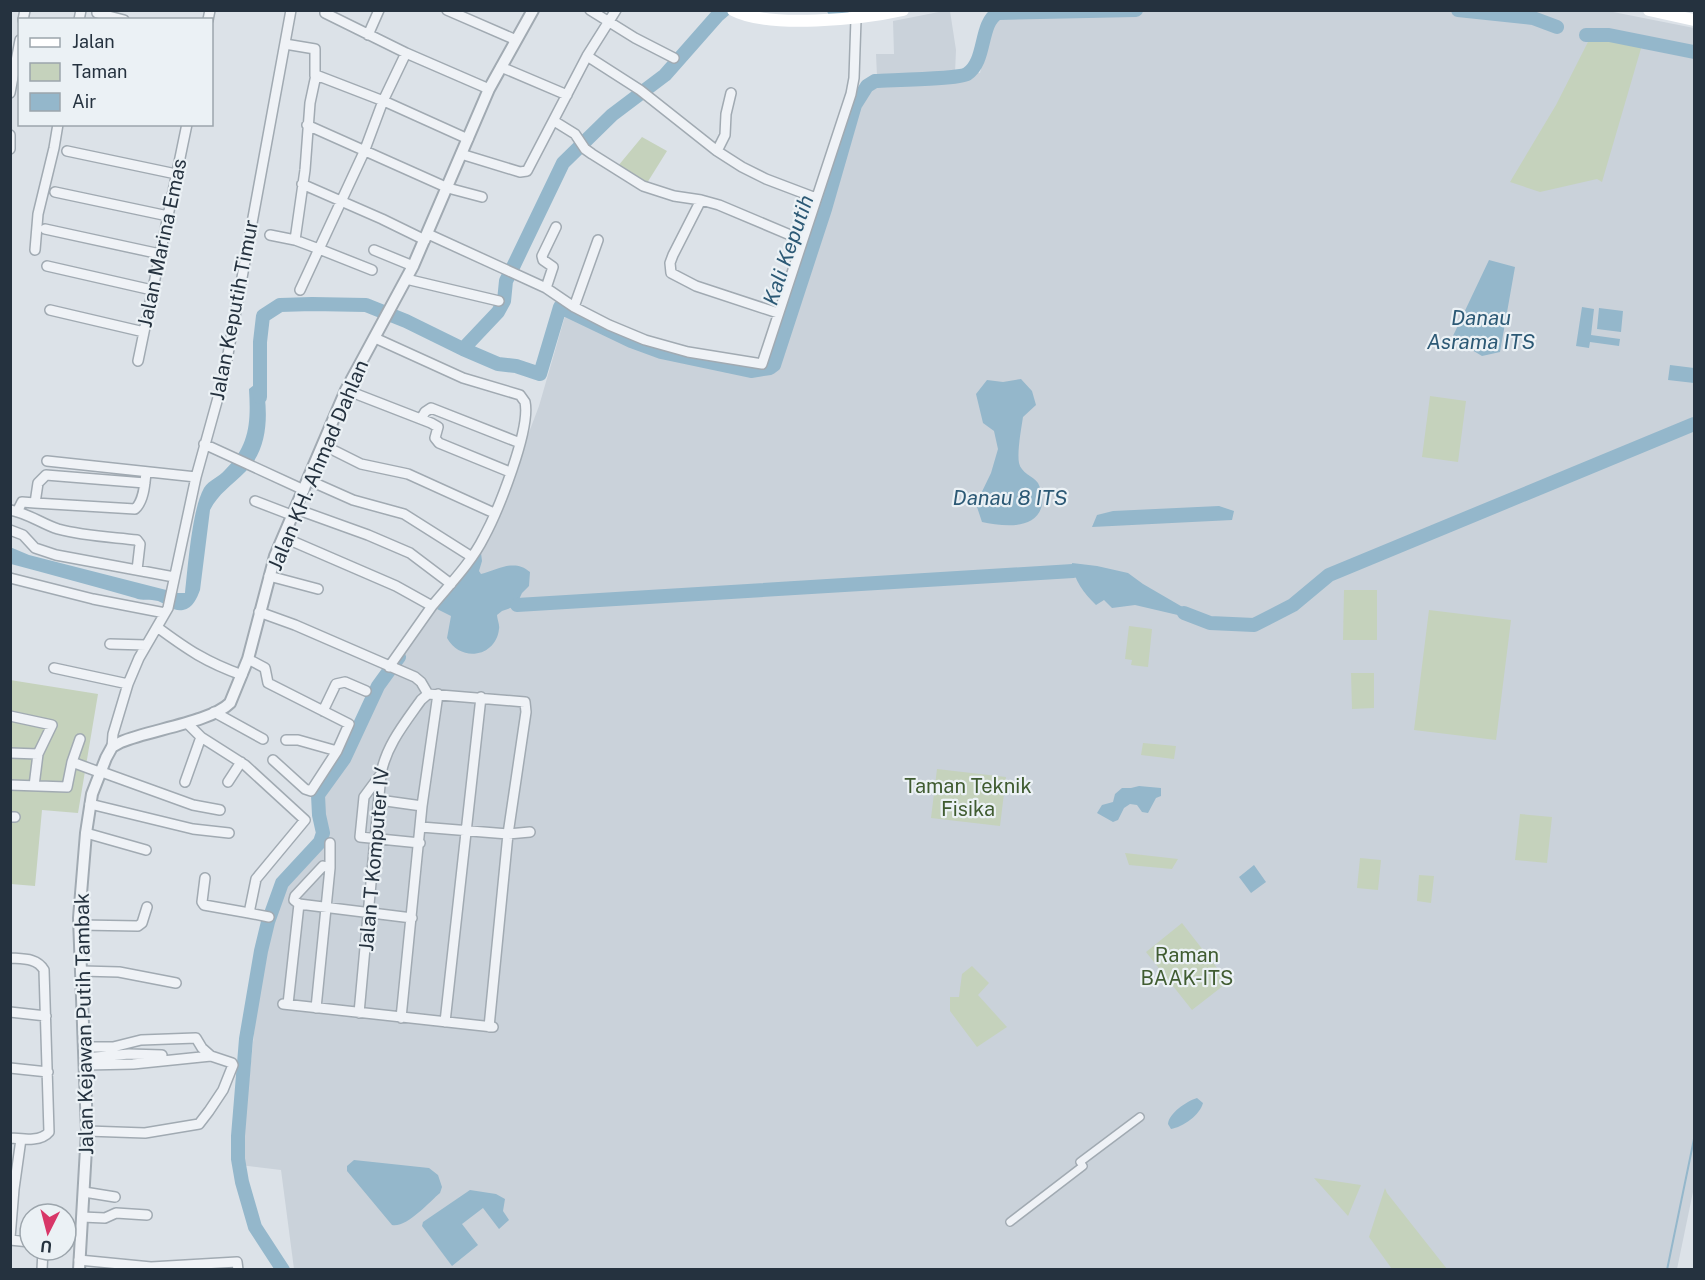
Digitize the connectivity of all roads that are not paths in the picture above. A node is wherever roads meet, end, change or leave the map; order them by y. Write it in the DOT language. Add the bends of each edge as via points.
graph roads {
  1 [pos="291,10"];
  2 [pos="378,10"];
  3 [pos="447,10"];
  4 [pos="532,10"];
  5 [pos="590,10"];
  6 [pos="616,10"];
  7 [pos="903,10"];
  8 [pos="1655,11"];
  9 [pos="736,12"];
  10 [pos="98,13"];
  11 [pos="324,13"];
  12 [pos="117,18"];
  13 [pos="856,19"];
  14 [pos="1695,20"];
  15 [pos="609,22"];
  16 [pos="368,35"];
  17 [pos="516,40"];
  18 [pos="285,44"];
  19 [pos="18,51"];
  20 [pos="406,53"];
  21 [pos="587,56"];
  22 [pos="674,58"];
  23 [pos="501,67"];
  24 [pos="317,76"];
  25 [pos="489,88"];
  26 [pos="10,93"];
  27 [pos="731,93"];
  28 [pos="567,95"];
  29 [pos="383,101"];
  30 [pos="554,121"];
  31 [pos="307,125"];
  32 [pos="58,126"];
  33 [pos="183,126"];
  34 [pos="10,135"];
  35 [pos="468,139"];
  36 [pos="10,149"];
  37 [pos="67,151"];
  38 [pos="717,151"];
  39 [pos="364,152"];
  40 [pos="461,154"];
  41 [pos="176,174"];
  42 [pos="302,184"];
  43 [pos="448,188"];
  44 [pos="55,192"];
  45 [pos="482,197"];
  46 [pos="816,198"];
  47 [pos="701,200"];
  48 [pos="341,201"];
  49 [pos="168,216"];
  50 [pos="556,227"];
  51 [pos="45,229"];
  52 [pos="270,235"];
  53 [pos="427,237"];
  54 [pos="295,240"];
  55 [pos="598,240"];
  56 [pos="802,240"];
  57 [pos="319,249"];
  58 [pos="35,250"];
  59 [pos="374,250"];
  60 [pos="160,254"];
  61 [pos="47,266"];
  62 [pos="413,266"];
  63 [pos="372,270"];
  64 [pos="406,279"];
  65 [pos="546,288"];
  66 [pos="152,290"];
  67 [pos="300,290"];
  68 [pos="499,301"];
  69 [pos="574,307"];
  70 [pos="50,310"];
  71 [pos="778,313"];
  72 [pos="144,332"];
  73 [pos="375,338"];
  74 [pos="138,361"];
  75 [pos="346,390"];
  76 [pos="421,419"];
  77 [pos="520,443"];
  78 [pos="204,444"];
  79 [pos="323,445"];
  80 [pos="47,461"];
  81 [pos="146,472"];
  82 [pos="510,472"];
  83 [pos="196,477"];
  84 [pos="145,483"];
  85 [pos="306,485"];
  86 [pos="255,501"];
  87 [pos="35,503"];
  88 [pos="14,511"];
  89 [pos="295,513"];
  90 [pos="494,513"];
  91 [pos="10,530"];
  92 [pos="285,538"];
  93 [pos="471,557"];
  94 [pos="136,570"];
  95 [pos="269,576"];
  96 [pos="174,577"];
  97 [pos="10,578"];
  98 [pos="451,584"];
  99 [pos="318,589"];
  100 [pos="432,606"];
  101 [pos="166,611"];
  102 [pos="259,612"];
  103 [pos="157,627"];
  104 [pos="110,644"];
  105 [pos="146,645"];
  106 [pos="248,659"];
  107 [pos="54,668"];
  108 [pos="391,668"];
  109 [pos="242,675"];
  110 [pos="128,684"];
  111 [pos="366,691"];
  112 [pos="433,694"];
  113 [pos="481,697"];
  114 [pos="323,711"];
  115 [pos="214,712"];
  116 [pos="10,716"];
  117 [pos="187,723"];
  118 [pos="201,737"];
  119 [pos="80,739"];
  120 [pos="263,739"];
  121 [pos="286,740"];
  122 [pos="112,747"];
  123 [pos="337,751"];
  124 [pos="10,753"];
  125 [pos="38,754"];
  126 [pos="273,760"];
  127 [pos="72,762"];
  128 [pos="241,762"];
  129 [pos="99,772"];
  130 [pos="381,774"];
  131 [pos="184,782"];
  132 [pos="228,782"];
  133 [pos="10,784"];
  134 [pos="34,786"];
  135 [pos="379,801"];
  136 [pos="90,804"];
  137 [pos="422,806"];
  138 [pos="220,810"];
  139 [pos="421,826"];
  140 [pos="466,830"];
  141 [pos="530,832"];
  142 [pos="86,833"];
  143 [pos="229,833"];
  144 [pos="508,834"];
  145 [pos="375,839"];
  146 [pos="330,843"];
  147 [pos="420,843"];
  148 [pos="146,850"];
  149 [pos="330,868"];
  150 [pos="205,878"];
  151 [pos="299,904"];
  152 [pos="147,907"];
  153 [pos="325,909"];
  154 [pos="249,913"];
  155 [pos="369,914"];
  156 [pos="269,917"];
  157 [pos="412,918"];
  158 [pos="80,925"];
  159 [pos="10,958"];
  160 [pos="82,971"];
  161 [pos="176,983"];
  162 [pos="316,1008"];
  163 [pos="10,1012"];
  164 [pos="359,1013"];
  165 [pos="46,1016"];
  166 [pos="401,1018"];
  167 [pos="445,1022"];
  168 [pos="126,1043"];
  169 [pos="202,1048"];
  170 [pos="129,1054"];
  171 [pos="211,1056"];
  172 [pos="85,1057"];
  173 [pos="10,1068"];
  174 [pos="48,1072"];
  175 [pos="1140,1117"];
  176 [pos="87,1131"];
  177 [pos="10,1137"];
  178 [pos="21,1139"];
  179 [pos="12,1189"];
  180 [pos="84,1192"];
  181 [pos="114,1197"];
  182 [pos="147,1215"];
  183 [pos="82,1217"];
  184 [pos="1010,1222"];
  185 [pos="10,1239"];
  186 [pos="79,1265"];
  187 [pos="238,1266"];
  1 -- 18 [label="street, Jalan Keputih Timur"];
  2 -- 16 [label="street"];
  3 -- 17 [label="street"];
  4 -- 17 [label="street, Jalan KH. Ahmad Dahlan"];
  5 -- 15 [label="street"];
  6 -- 15 [label="street"];
  7 -- 13 [label="main road"];
  8 -- 14 [label="main road"];
  9 -- 13 [label="main road" via="770,19"];
  10 -- 12 [label="street"];
  11 -- 16 [label="street"];
  13 -- 46 [label="street" via="853,85"];
  15 -- 21 [label="street"];
  15 -- 22 [label="street"];
  16 -- 20 [label="street"];
  17 -- 23 [label="street, Jalan KH. Ahmad Dahlan"];
  18 -- 24 [label="street" via="315,49"];
  18 -- 78 [label="street, Jalan Keputih Timur" via="224,376"];
  19 -- 26 [label="street"];
  20 -- 25 [label="street"];
  20 -- 29 [label="street"];
  21 -- 28 [label="street"];
  21 -- 38 [label="street" via="644,93"];
  23 -- 25 [label="street, Jalan KH. Ahmad Dahlan"];
  23 -- 28 [label="street"];
  24 -- 29 [label="street"];
  24 -- 31 [label="street"];
  25 -- 35 [label="street, Jalan KH. Ahmad Dahlan"];
  27 -- 38 [label="street" via="725,135"];
  28 -- 30 [label="street"];
  29 -- 35 [label="street"];
  29 -- 39 [label="street"];
  30 -- 40 [label="street" via="525,172"];
  30 -- 47 [label="street" via="578,137 585,149 643,186"];
  31 -- 39 [label="street"];
  31 -- 42 [label="street"];
  32 -- 58 [label="street" via="38,214"];
  33 -- 41 [label="street, Jalan Marina Emas"];
  34 -- 36 [label="street"];
  35 -- 40 [label="street, Jalan KH. Ahmad Dahlan"];
  37 -- 41 [label="street"];
  38 -- 46 [label="street" via="766,179"];
  39 -- 43 [label="street"];
  39 -- 48 [label="street"];
  40 -- 43 [label="street, Jalan KH. Ahmad Dahlan"];
  41 -- 49 [label="street, Jalan Marina Emas"];
  42 -- 48 [label="street"];
  42 -- 54 [label="street"];
  43 -- 45 [label="street"];
  43 -- 53 [label="street, Jalan KH. Ahmad Dahlan"];
  44 -- 49 [label="street"];
  46 -- 56 [label="street"];
  47 -- 56 [label="street"];
  47 -- 71 [label="street" via="676,247 669,268 673,274 696,286"];
  48 -- 53 [label="street"];
  48 -- 57 [label="street"];
  49 -- 60 [label="street, Jalan Marina Emas"];
  50 -- 65 [label="street" via="542,256 553,267"];
  51 -- 60 [label="street"];
  52 -- 54 [label="street"];
  53 -- 62 [label="street, Jalan KH. Ahmad Dahlan"];
  53 -- 65 [label="street"];
  54 -- 57 [label="street"];
  55 -- 69 [label="street"];
  56 -- 71 [label="street"];
  57 -- 63 [label="street"];
  57 -- 67 [label="street"];
  59 -- 62 [label="street"];
  60 -- 66 [label="street, Jalan Marina Emas"];
  61 -- 66 [label="street"];
  62 -- 64 [label="street, Jalan KH. Ahmad Dahlan"];
  64 -- 68 [label="street"];
  64 -- 73 [label="street, Jalan KH. Ahmad Dahlan"];
  65 -- 69 [label="street"];
  66 -- 72 [label="street, Jalan Marina Emas"];
  69 -- 71 [label="street" via="666,347 762,364"];
  70 -- 72 [label="street"];
  72 -- 74 [label="street, Jalan Marina Emas"];
  73 -- 75 [label="street, Jalan KH. Ahmad Dahlan"];
  73 -- 77 [label="street" via="464,378 520,395 526,407"];
  75 -- 76 [label="street"];
  75 -- 79 [label="street, Jalan KH. Ahmad Dahlan"];
  76 -- 77 [label="street" via="431,408"];
  76 -- 82 [label="street" via="438,427 435,438 439,443"];
  77 -- 82 [label="street"];
  78 -- 83 [label="street, Jalan Keputih Timur"];
  78 -- 85 [label="street" via="260,471"];
  79 -- 85 [label="street, Jalan KH. Ahmad Dahlan"];
  79 -- 90 [label="street" via="361,464 408,474"];
  80 -- 81 [label="street"];
  81 -- 83 [label="street"];
  81 -- 84 [label="street"];
  82 -- 90 [label="street"];
  83 -- 96 [label="street, Jalan Keputih Timur"];
  84 -- 87 [label="street" via="135,509"];
  84 -- 87 [label="street" via="45,475 38,483"];
  85 -- 89 [label="street, Jalan KH. Ahmad Dahlan"];
  85 -- 93 [label="street" via="404,514"];
  86 -- 89 [label="street"];
  87 -- 88 [label="street" via="22,502"];
  88 -- 94 [label="street" via="59,530 137,540 140,544"];
  89 -- 92 [label="street, Jalan KH. Ahmad Dahlan"];
  89 -- 98 [label="street" via="368,535 410,553"];
  90 -- 93 [label="street"];
  91 -- 94 [label="street" via="42,551"];
  92 -- 95 [label="street, Jalan KH. Ahmad Dahlan"];
  92 -- 100 [label="street" via="396,586"];
  93 -- 98 [label="street"];
  94 -- 96 [label="street"];
  95 -- 99 [label="street"];
  95 -- 102 [label="street, Jalan KH. Ahmad Dahlan"];
  96 -- 101 [label="street, Jalan Keputih Timur"];
  97 -- 101 [label="street" via="93,599"];
  98 -- 100 [label="street"];
  100 -- 108 [label="street"];
  101 -- 103 [label="street, Jalan Keputih Timur"];
  102 -- 106 [label="street, Jalan KH. Ahmad Dahlan"];
  102 -- 108 [label="street"];
  103 -- 105 [label="street, Jalan Keputih Timur"];
  103 -- 109 [label="street" via="189,651"];
  104 -- 105 [label="street"];
  105 -- 110 [label="street, Jalan Keputih Timur"];
  106 -- 109 [label="street, Jalan KH. Ahmad Dahlan"];
  106 -- 114 [label="street" via="265,668 268,683"];
  107 -- 110 [label="street"];
  108 -- 112 [label="street" via="415,677"];
  109 -- 115 [label="street, Jalan KH. Ahmad Dahlan" via="230,703"];
  110 -- 122 [label="street, Jalan Keputih Timur"];
  111 -- 114 [label="street" via="345,682 336,684"];
  112 -- 113 [label="street"];
  112 -- 130 [label="street, Jalan T Komputer IV" via="420,700 388,748"];
  112 -- 137 [label="street"];
  113 -- 140 [label="street"];
  113 -- 144 [label="street" via="525,702 526,706"];
  114 -- 123 [label="street" via="350,724"];
  115 -- 117 [label="street, Jalan KH. Ahmad Dahlan"];
  115 -- 120 [label="street"];
  116 -- 125 [label="street" via="52,725"];
  117 -- 118 [label="street"];
  117 -- 122 [label="street, Jalan KH. Ahmad Dahlan"];
  118 -- 128 [label="street"];
  118 -- 131 [label="street"];
  119 -- 127 [label="street"];
  121 -- 123 [label="street"];
  122 -- 129 [label="street, Jalan Kejawan Putih Tambak"];
  123 -- 126 [label="street" via="310,791"];
  124 -- 125 [label="street"];
  125 -- 134 [label="street"];
  127 -- 129 [label="street"];
  127 -- 134 [label="street" via="66,788"];
  128 -- 132 [label="street"];
  128 -- 154 [label="street" via="305,820 256,879"];
  129 -- 136 [label="street, Jalan Kejawan Putih Tambak"];
  129 -- 138 [label="street" via="193,805"];
  130 -- 135 [label="street, Jalan T Komputer IV"];
  130 -- 145 [label="street" via="364,797 359,836"];
  133 -- 134 [label="street"];
  135 -- 137 [label="street"];
  135 -- 145 [label="street, Jalan T Komputer IV"];
  136 -- 142 [label="street, Jalan Kejawan Putih Tambak"];
  136 -- 143 [label="street" via="193,829"];
  137 -- 139 [label="street"];
  139 -- 140 [label="street"];
  139 -- 147 [label="street"];
  140 -- 144 [label="street"];
  140 -- 167 [label="street"];
  141 -- 144 [label="street"];
  142 -- 148 [label="street"];
  142 -- 158 [label="street, Jalan Kejawan Putih Tambak"];
  144 -- 167 [label="street" via="491,1027"];
  145 -- 147 [label="street"];
  145 -- 155 [label="street, Jalan T Komputer IV"];
  146 -- 149 [label="street"];
  147 -- 157 [label="street"];
  149 -- 151 [label="street" via="323,866 295,896"];
  149 -- 153 [label="street"];
  150 -- 154 [label="street" via="204,905"];
  151 -- 153 [label="street"];
  151 -- 162 [label="street" via="285,1004"];
  152 -- 158 [label="street" via="138,926"];
  153 -- 155 [label="street"];
  153 -- 162 [label="street"];
  154 -- 156 [label="street"];
  155 -- 157 [label="street"];
  155 -- 164 [label="street, Jalan T Komputer IV"];
  157 -- 166 [label="street"];
  158 -- 160 [label="street, Jalan Kejawan Putih Tambak"];
  159 -- 165 [label="street" via="40,963 44,970"];
  160 -- 161 [label="street" via="119,972"];
  160 -- 172 [label="street, Jalan Kejawan Putih Tambak"];
  162 -- 164 [label="street"];
  163 -- 165 [label="street"];
  164 -- 166 [label="street"];
  165 -- 174 [label="street"];
  166 -- 167 [label="street"];
  168 -- 169 [label="street" via="187,1036 196,1038"];
  168 -- 170 [label="street"];
  168 -- 172 [label="street"];
  169 -- 170 [label="street" via="162,1055"];
  169 -- 171 [label="street"];
  170 -- 172 [label="street"];
  171 -- 172 [label="street" via="133,1064"];
  171 -- 176 [label="street" via="233,1065 223,1090 199,1124 145,1133"];
  172 -- 176 [label="street, Jalan Kejawan Putih Tambak"];
  173 -- 174 [label="street"];
  174 -- 178 [label="street" via="49,1132 40,1138"];
  175 -- 184 [label="street"];
  176 -- 180 [label="street, Jalan Kejawan Putih Tambak"];
  177 -- 178 [label="street"];
  178 -- 179 [label="street"];
  179 -- 185 [label="street"];
  180 -- 181 [label="street"];
  180 -- 183 [label="street, Jalan Kejawan Putih Tambak"];
  182 -- 183 [label="street"];
  183 -- 186 [label="street, Jalan Kejawan Putih Tambak"];
  186 -- 187 [label="street"];
}
